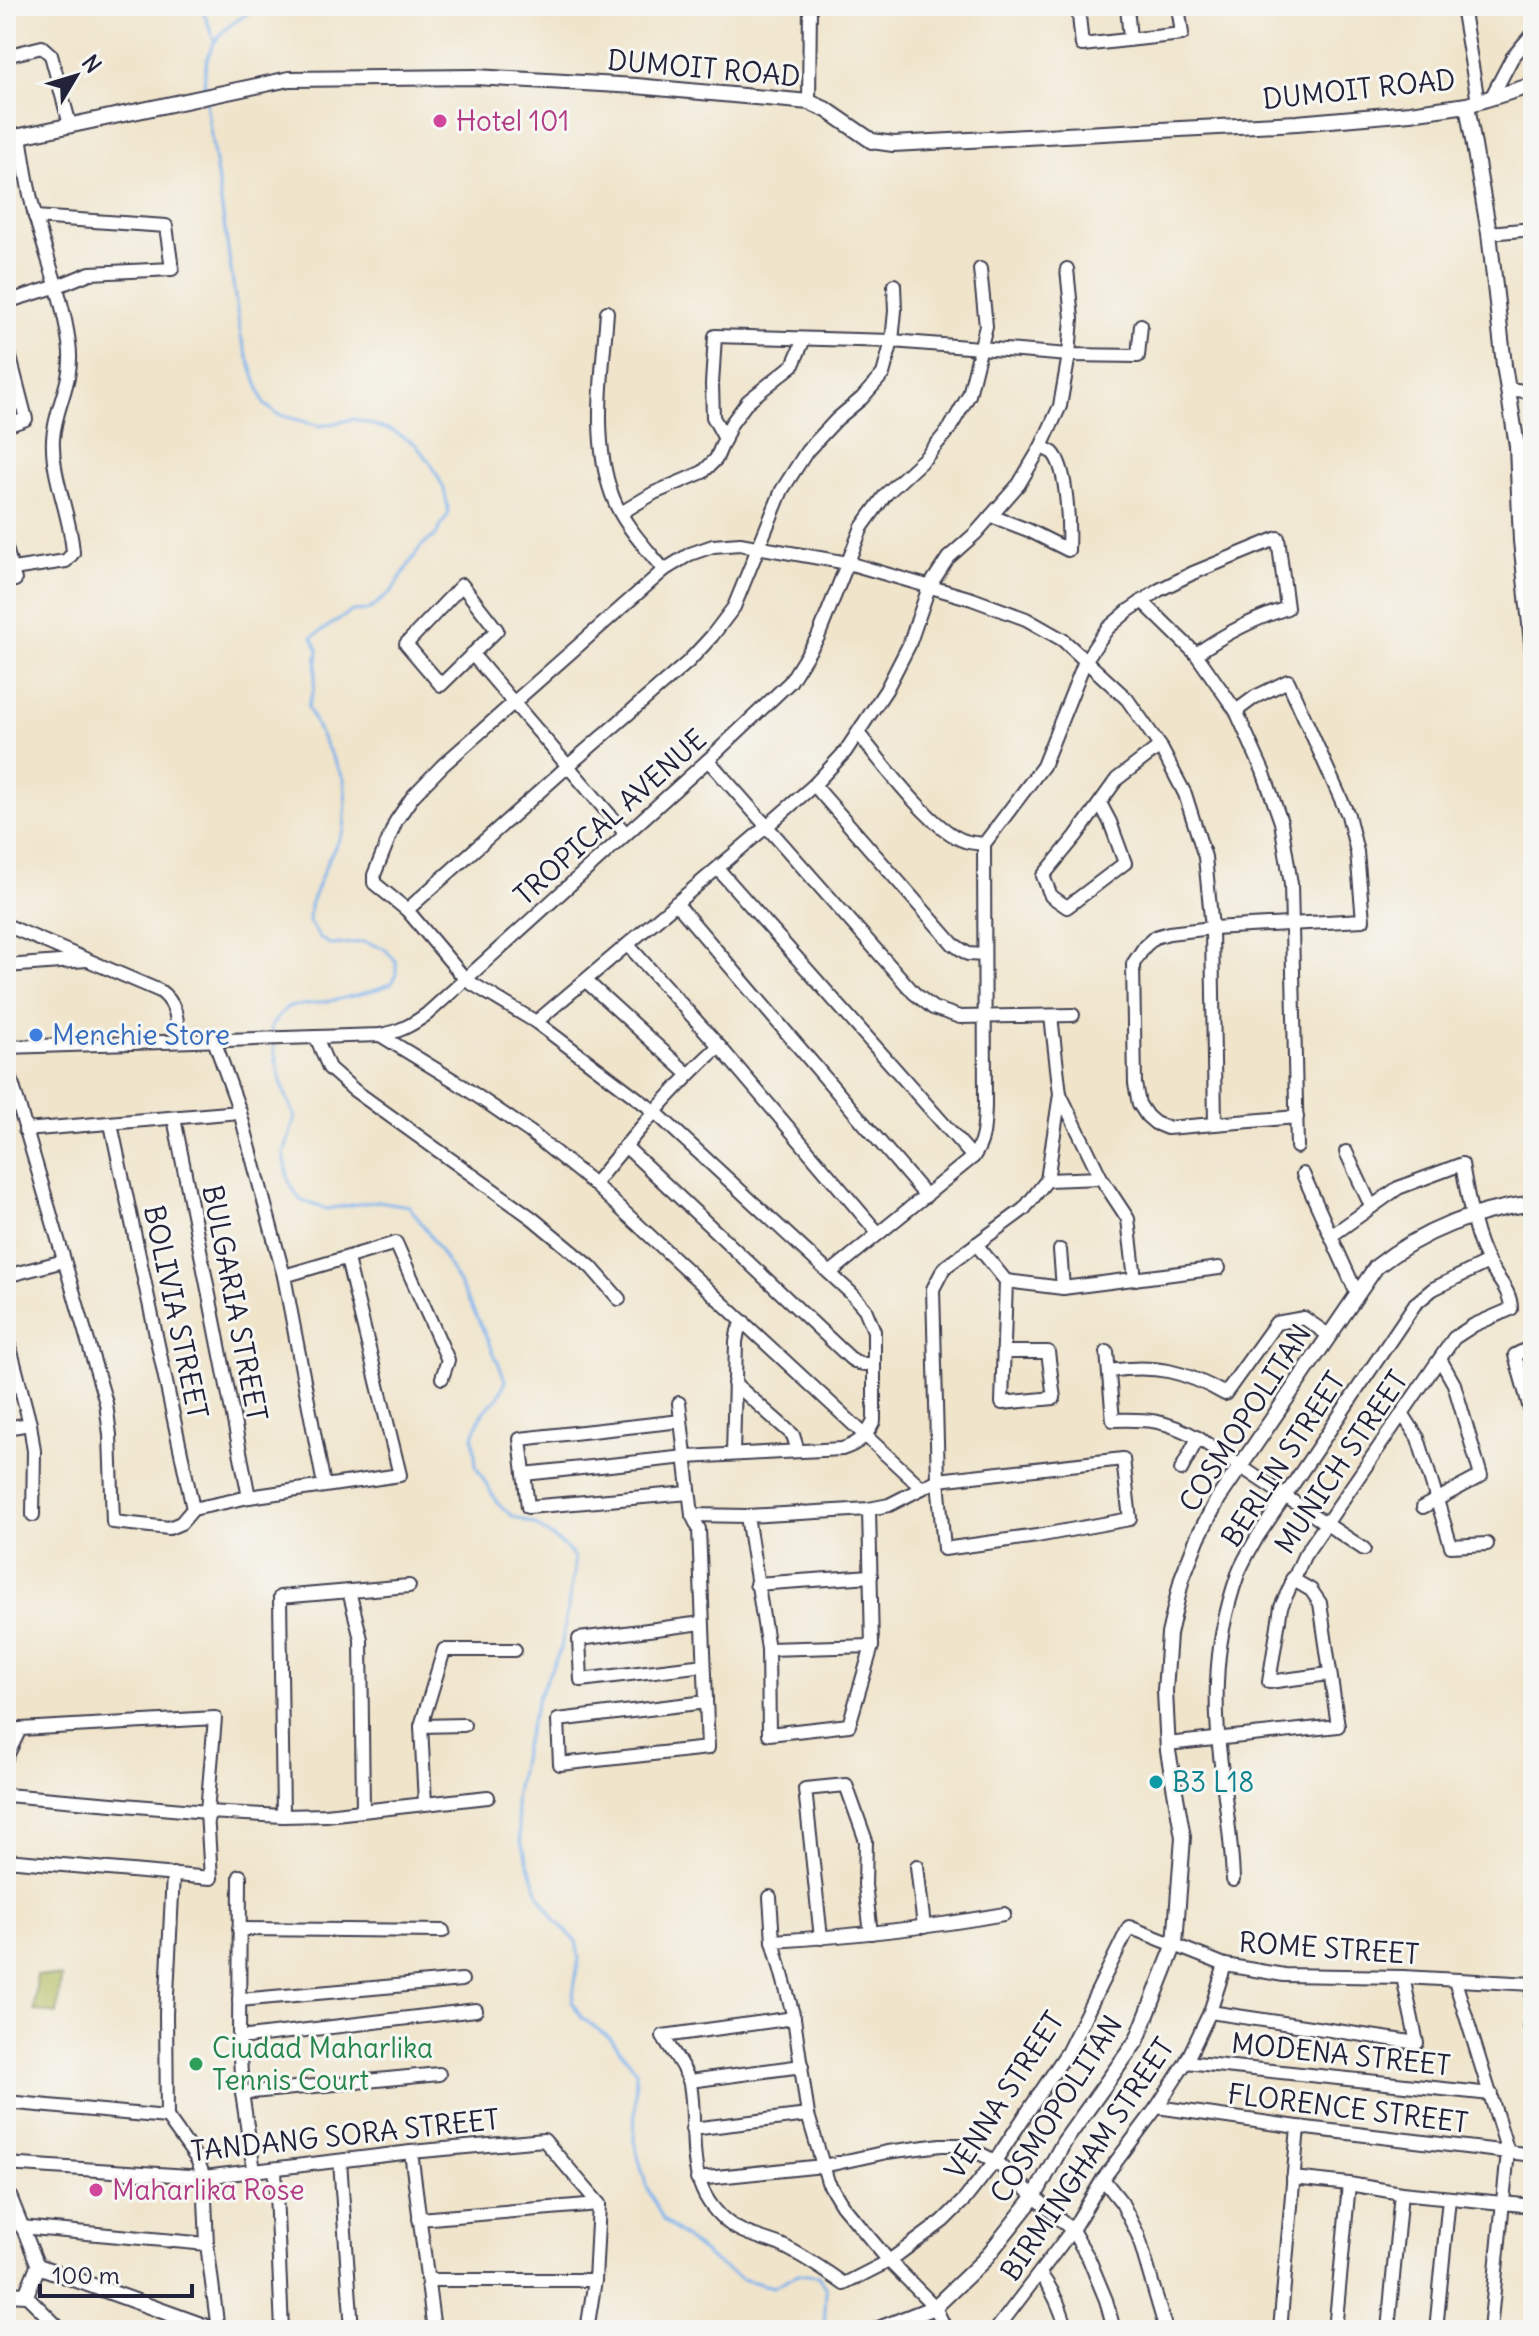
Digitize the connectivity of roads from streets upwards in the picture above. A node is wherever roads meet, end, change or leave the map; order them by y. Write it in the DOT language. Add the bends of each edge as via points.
graph roads {
  1 [pos="810,6"];
  2 [pos="1078,6"];
  3 [pos="1127,6"];
  4 [pos="1178,6"];
  5 [pos="1462,6"];
  6 [pos="1533,33"];
  7 [pos="1130,39"];
  8 [pos="6,56"];
  9 [pos="1533,85"];
  10 [pos="809,102"];
  11 [pos="1478,102"];
  12 [pos="70,125"];
  13 [pos="13,137"];
  14 [pos="35,217"];
  15 [pos="1533,229"];
  16 [pos="1489,233"];
  17 [pos="980,269"];
  18 [pos="1067,269"];
  19 [pos="894,285"];
  20 [pos="58,286"];
  21 [pos="6,302"];
  22 [pos="607,312"];
  23 [pos="1141,325"];
  24 [pos="804,339"];
  25 [pos="892,341"];
  26 [pos="6,342"];
  27 [pos="980,349"];
  28 [pos="1069,355"];
  29 [pos="1508,389"];
  30 [pos="1533,392"];
  31 [pos="6,426"];
  32 [pos="725,439"];
  33 [pos="1517,446"];
  34 [pos="1041,447"];
  35 [pos="1533,448"];
  36 [pos="621,513"];
  37 [pos="991,516"];
  38 [pos="757,547"];
  39 [pos="6,548"];
  40 [pos="848,563"];
  41 [pos="664,570"];
  42 [pos="11,573"];
  43 [pos="929,587"];
  44 [pos="1142,601"];
  45 [pos="1533,652"];
  46 [pos="472,654"];
  47 [pos="1196,654"];
  48 [pos="1085,661"];
  49 [pos="515,704"];
  50 [pos="1236,711"];
  51 [pos="858,733"];
  52 [pos="1160,746"];
  53 [pos="708,760"];
  54 [pos="568,766"];
  55 [pos="814,785"];
  56 [pos="1100,803"];
  57 [pos="766,827"];
  58 [pos="626,834"];
  59 [pos="984,844"];
  60 [pos="718,869"];
  61 [pos="676,903"];
  62 [pos="407,910"];
  63 [pos="1292,924"];
  64 [pos="6,925"];
  65 [pos="1212,928"];
  66 [pos="628,945"];
  67 [pos="984,955"];
  68 [pos="91,960"];
  69 [pos="6,966"];
  70 [pos="466,980"];
  71 [pos="586,981"];
  72 [pos="1073,1015"];
  73 [pos="985,1016"];
  74 [pos="1051,1016"];
  75 [pos="536,1022"];
  76 [pos="380,1035"];
  77 [pos="316,1037"];
  78 [pos="214,1040"];
  79 [pos="179,1041"];
  80 [pos="719,1046"];
  81 [pos="6,1047"];
  82 [pos="6,1062"];
  83 [pos="688,1074"];
  84 [pos="1060,1094"];
  85 [pos="654,1111"];
  86 [pos="240,1112"];
  87 [pos="1297,1117"];
  88 [pos="174,1118"];
  89 [pos="111,1124"];
  90 [pos="1215,1124"];
  91 [pos="25,1130"];
  92 [pos="625,1146"];
  93 [pos="1297,1147"];
  94 [pos="1346,1152"];
  95 [pos="973,1157"];
  96 [pos="1303,1174"];
  97 [pos="1101,1178"];
  98 [pos="1047,1180"];
  99 [pos="594,1184"];
  100 [pos="926,1196"];
  101 [pos="1533,1203"];
  102 [pos="1371,1206"];
  103 [pos="1472,1216"];
  104 [pos="878,1233"];
  105 [pos="1331,1236"];
  106 [pos="976,1244"];
  107 [pos="1060,1250"];
  108 [pos="347,1259"];
  109 [pos="64,1261"];
  110 [pos="1488,1262"];
  111 [pos="1219,1268"];
  112 [pos="830,1273"];
  113 [pos="6,1276"];
  114 [pos="284,1276"];
  115 [pos="1135,1279"];
  116 [pos="1006,1281"];
  117 [pos="1063,1288"];
  118 [pos="1357,1294"];
  119 [pos="619,1299"];
  120 [pos="744,1322"];
  121 [pos="6,1332"];
  122 [pos="1330,1336"];
  123 [pos="1533,1346"];
  124 [pos="1003,1352"];
  125 [pos="1107,1352"];
  126 [pos="1440,1359"];
  127 [pos="873,1363"];
  128 [pos="1109,1371"];
  129 [pos="442,1378"];
  130 [pos="734,1383"];
  131 [pos="679,1403"];
  132 [pos="1531,1406"];
  133 [pos="1402,1413"];
  134 [pos="1533,1420"];
  135 [pos="681,1421"];
  136 [pos="30,1424"];
  137 [pos="6,1428"];
  138 [pos="866,1434"];
  139 [pos="1198,1438"];
  140 [pos="798,1451"];
  141 [pos="733,1454"];
  142 [pos="686,1457"];
  143 [pos="1241,1466"];
  144 [pos="1181,1470"];
  145 [pos="524,1474"];
  146 [pos="938,1480"];
  147 [pos="324,1485"];
  148 [pos="922,1488"];
  149 [pos="689,1493"];
  150 [pos="1285,1496"];
  151 [pos="249,1497"];
  152 [pos="1437,1500"];
  153 [pos="1423,1507"];
  154 [pos="193,1509"];
  155 [pos="869,1509"];
  156 [pos="33,1515"];
  157 [pos="692,1515"];
  158 [pos="747,1516"];
  159 [pos="1326,1524"];
  160 [pos="1487,1544"];
  161 [pos="1451,1546"];
  162 [pos="1364,1549"];
  163 [pos="1439,1556"];
  164 [pos="871,1576"];
  165 [pos="1292,1579"];
  166 [pos="756,1584"];
  167 [pos="409,1586"];
  168 [pos="349,1591"];
  169 [pos="702,1623"];
  170 [pos="872,1646"];
  171 [pos="768,1649"];
  172 [pos="515,1650"];
  173 [pos="704,1665"];
  174 [pos="1329,1674"];
  175 [pos="706,1702"];
  176 [pos="464,1725"];
  177 [pos="421,1726"];
  178 [pos="1219,1738"];
  179 [pos="1167,1744"];
  180 [pos="6,1758"];
  181 [pos="6,1795"];
  182 [pos="488,1797"];
  183 [pos="425,1803"];
  184 [pos="363,1810"];
  185 [pos="207,1812"];
  186 [pos="283,1816"];
  187 [pos="6,1860"];
  188 [pos="917,1866"];
  189 [pos="173,1874"];
  190 [pos="240,1876"];
  191 [pos="1233,1880"];
  192 [pos="770,1897"];
  193 [pos="1004,1914"];
  194 [pos="924,1927"];
  195 [pos="1129,1927"];
  196 [pos="239,1929"];
  197 [pos="443,1931"];
  198 [pos="871,1933"];
  199 [pos="821,1938"];
  200 [pos="773,1941"];
  201 [pos="1175,1944"];
  202 [pos="1225,1965"];
  203 [pos="1403,1977"];
  204 [pos="462,1980"];
  205 [pos="1455,1981"];
  206 [pos="1533,1984"];
  207 [pos="239,2000"];
  208 [pos="476,2010"];
  209 [pos="1210,2012"];
  210 [pos="794,2018"];
  211 [pos="1533,2035"];
  212 [pos="239,2038"];
  213 [pos="1186,2062"];
  214 [pos="802,2066"];
  215 [pos="439,2074"];
  216 [pos="690,2081"];
  217 [pos="242,2093"];
  218 [pos="1491,2094"];
  219 [pos="6,2102"];
  220 [pos="1157,2107"];
  221 [pos="808,2115"];
  222 [pos="167,2117"];
  223 [pos="1298,2127"];
  224 [pos="692,2129"];
  225 [pos="411,2152"];
  226 [pos="1508,2152"];
  227 [pos="1533,2155"];
  228 [pos="340,2161"];
  229 [pos="995,2161"];
  230 [pos="6,2164"];
  231 [pos="823,2166"];
  232 [pos="275,2169"];
  233 [pos="254,2171"];
  234 [pos="204,2177"];
  235 [pos="1293,2178"];
  236 [pos="697,2179"];
  237 [pos="1103,2179"];
  238 [pos="1349,2184"];
  239 [pos="6,2186"];
  240 [pos="1401,2193"];
  241 [pos="1034,2197"];
  242 [pos="1449,2198"];
  243 [pos="1502,2203"];
  244 [pos="599,2204"];
  245 [pos="1533,2206"];
  246 [pos="419,2219"];
  247 [pos="21,2227"];
  248 [pos="1072,2230"];
  249 [pos="207,2244"];
  250 [pos="889,2261"];
  251 [pos="38,2266"];
  252 [pos="1040,2274"];
  253 [pos="428,2280"];
  254 [pos="595,2280"];
  255 [pos="6,2294"];
  256 [pos="26,2295"];
  257 [pos="935,2307"];
  258 [pos="61,2330"];
  259 [pos="216,2330"];
  260 [pos="282,2330"];
  261 [pos="352,2330"];
  262 [pos="434,2330"];
  263 [pos="587,2330"];
  264 [pos="876,2330"];
  265 [pos="946,2330"];
  266 [pos="996,2330"];
  267 [pos="1067,2330"];
  268 [pos="1114,2330"];
  269 [pos="1166,2330"];
  270 [pos="1280,2330"];
  271 [pos="1335,2330"];
  272 [pos="1388,2330"];
  273 [pos="1436,2330"];
  274 [pos="1490,2330"];
  1 -- 10 [label="street"];
  2 -- 7 [label="street" via="1082,45"];
  3 -- 7 [label="street"];
  4 -- 7 [label="street" via="1182,34"];
  5 -- 11 [label="street"];
  6 -- 11 [label="street"];
  8 -- 12 [label="street" via="42,47 51,55"];
  9 -- 11 [label="street, DUMOIT ROAD"];
  10 -- 11 [label="street, DUMOIT ROAD" via="872,141 915,145 1297,123"];
  10 -- 12 [label="street, DUMOIT ROAD" via="475,77 289,79"];
  11 -- 16 [label="street"];
  12 -- 13 [label="street, DUMOIT ROAD"];
  13 -- 14 [label="street"];
  14 -- 20 [label="street"];
  14 -- 20 [label="street" via="166,226 172,269 90,273"];
  15 -- 16 [label="street"];
  16 -- 29 [label="street"];
  17 -- 27 [label="street, TROPICAL AVENUE" via="986,326"];
  18 -- 28 [label="street"];
  19 -- 25 [label="street"];
  20 -- 21 [label="street"];
  20 -- 42 [label="street" via="70,358 54,456 73,553 66,561"];
  22 -- 36 [label="street" via="602,454"];
  23 -- 28 [label="street" via="1138,356"];
  24 -- 25 [label="street"];
  24 -- 32 [label="street" via="793,365 748,401"];
  24 -- 32 [label="street" via="715,336 713,417"];
  25 -- 27 [label="street"];
  25 -- 38 [label="street" via="883,374 807,451 782,490"];
  26 -- 31 [label="street" via="26,419"];
  27 -- 28 [label="street"];
  27 -- 40 [label="street, TROPICAL AVENUE" via="969,395 950,428 886,494 862,527"];
  28 -- 34 [label="street" via="1060,406"];
  29 -- 30 [label="street"];
  29 -- 33 [label="street"];
  32 -- 36 [label="street" via="703,472"];
  33 -- 35 [label="street"];
  33 -- 45 [label="street"];
  34 -- 37 [label="street"];
  34 -- 37 [label="street" via="1053,453 1060,468 1069,514 1068,550"];
  36 -- 41 [label="street"];
  37 -- 43 [label="street" via="948,558"];
  38 -- 40 [label="street"];
  38 -- 41 [label="street" via="713,546"];
  38 -- 54 [label="street" via="734,607 712,636"];
  39 -- 42 [label="street"];
  40 -- 43 [label="street"];
  40 -- 53 [label="street, TROPICAL AVENUE" via="818,637 790,682"];
  41 -- 49 [label="street"];
  43 -- 48 [label="street" via="1026,619 1063,640"];
  43 -- 51 [label="street" via="909,645"];
  44 -- 47 [label="street"];
  44 -- 47 [label="street" via="1278,538 1287,608 1253,619"];
  44 -- 48 [label="street" via="1107,629"];
  46 -- 46 [label="street" via="441,685 406,644 462,585 497,630"];
  46 -- 49 [label="street"];
  47 -- 50 [label="street"];
  48 -- 52 [label="street" via="1127,699"];
  48 -- 59 [label="street" via="1043,766"];
  49 -- 54 [label="street"];
  49 -- 62 [label="street" via="443,765 396,821 374,883"];
  50 -- 63 [label="street" via="1281,822"];
  50 -- 63 [label="street" via="1288,681 1348,815 1363,920"];
  51 -- 55 [label="street"];
  51 -- 59 [label="street" via="943,828 963,841"];
  52 -- 56 [label="street" via="1117,779"];
  52 -- 65 [label="street" via="1185,794 1205,857"];
  53 -- 57 [label="street"];
  53 -- 58 [label="street, TROPICAL AVENUE"];
  54 -- 58 [label="street"];
  54 -- 62 [label="street"];
  55 -- 57 [label="street"];
  55 -- 67 [label="street" via="953,944 968,954"];
  56 -- 56 [label="street" via="1043,876 1051,896 1067,907 1125,863"];
  57 -- 60 [label="street"];
  57 -- 73 [label="street" via="914,993 933,1008 960,1017"];
  58 -- 70 [label="street, TROPICAL AVENUE"];
  59 -- 67 [label="street"];
  60 -- 61 [label="street"];
  60 -- 95 [label="street"];
  61 -- 66 [label="street"];
  61 -- 100 [label="street"];
  62 -- 70 [label="street"];
  63 -- 65 [label="street"];
  63 -- 87 [label="street"];
  64 -- 68 [label="street"];
  65 -- 90 [label="street"];
  65 -- 90 [label="street" via="1155,937 1133,964 1139,1104 1155,1123 1167,1128"];
  66 -- 71 [label="street"];
  66 -- 80 [label="street"];
  67 -- 73 [label="street"];
  68 -- 69 [label="street"];
  68 -- 79 [label="street" via="168,996 177,1012"];
  70 -- 75 [label="street"];
  70 -- 76 [label="street, TROPICAL AVENUE" via="411,1026"];
  71 -- 75 [label="street"];
  71 -- 83 [label="street"];
  72 -- 74 [label="street"];
  73 -- 74 [label="street"];
  73 -- 95 [label="street" via="984,1137"];
  74 -- 84 [label="street"];
  75 -- 85 [label="street"];
  76 -- 77 [label="street, TROPICAL AVENUE"];
  76 -- 99 [label="street" via="530,1132"];
  77 -- 78 [label="street, TROPICAL AVENUE"];
  77 -- 119 [label="street" via="329,1068 354,1090 542,1226"];
  78 -- 79 [label="street, TROPICAL AVENUE"];
  78 -- 86 [label="street"];
  79 -- 81 [label="street, TROPICAL AVENUE"];
  80 -- 83 [label="street"];
  80 -- 104 [label="street"];
  82 -- 91 [label="street"];
  83 -- 85 [label="street"];
  84 -- 97 [label="street"];
  84 -- 98 [label="street"];
  85 -- 92 [label="street"];
  85 -- 112 [label="street"];
  86 -- 88 [label="street"];
  86 -- 114 [label="street"];
  87 -- 90 [label="street"];
  87 -- 93 [label="street"];
  88 -- 89 [label="street"];
  88 -- 151 [label="street, BULGARIA STREET"];
  89 -- 91 [label="street"];
  89 -- 154 [label="street, BOLIVIA STREET"];
  91 -- 109 [label="street"];
  92 -- 99 [label="street"];
  92 -- 127 [label="street" via="850,1358"];
  94 -- 102 [label="street"];
  95 -- 100 [label="street"];
  96 -- 105 [label="street"];
  97 -- 98 [label="street"];
  97 -- 115 [label="street" via="1128,1219"];
  98 -- 106 [label="street" via="1024,1209"];
  99 -- 120 [label="street"];
  100 -- 104 [label="street"];
  101 -- 103 [label="street, COSMOPOLITAN"];
  102 -- 103 [label="street" via="1398,1188 1462,1164"];
  102 -- 105 [label="street"];
  103 -- 110 [label="street"];
  103 -- 118 [label="street, COSMOPOLITAN" via="1404,1245 1376,1267"];
  104 -- 112 [label="street"];
  105 -- 118 [label="street"];
  106 -- 116 [label="street"];
  106 -- 146 [label="street" via="944,1268 933,1289"];
  107 -- 117 [label="street"];
  108 -- 114 [label="street"];
  108 -- 129 [label="street" via="396,1243 448,1360"];
  108 -- 147 [label="street" via="400,1475"];
  109 -- 113 [label="street"];
  109 -- 154 [label="street" via="106,1403 113,1522 169,1528"];
  110 -- 126 [label="street, MUNICH STREET" via="1511,1298 1511,1309 1454,1338"];
  110 -- 150 [label="street, BERLIN STREET" via="1433,1289 1415,1304"];
  111 -- 115 [label="street"];
  112 -- 127 [label="street" via="871,1319"];
  114 -- 147 [label="street"];
  115 -- 117 [label="street"];
  116 -- 117 [label="street"];
  116 -- 124 [label="street"];
  118 -- 122 [label="street, COSMOPOLITAN"];
  120 -- 130 [label="street" via="736,1342"];
  120 -- 138 [label="street"];
  121 -- 136 [label="street"];
  122 -- 128 [label="street" via="1304,1318 1276,1323 1225,1394 1200,1379 1167,1370"];
  122 -- 143 [label="street, COSMOPOLITAN"];
  123 -- 132 [label="street" via="1515,1355"];
  124 -- 124 [label="street" via="1002,1403 1054,1398 1048,1352"];
  125 -- 128 [label="street"];
  126 -- 133 [label="street, MUNICH STREET"];
  126 -- 152 [label="street" via="1454,1384 1481,1476"];
  127 -- 138 [label="street" via="874,1421"];
  128 -- 139 [label="street" via="1113,1420 1173,1424"];
  130 -- 140 [label="street" via="793,1435"];
  130 -- 141 [label="street"];
  131 -- 135 [label="street"];
  132 -- 134 [label="street"];
  133 -- 152 [label="street" via="1418,1438"];
  133 -- 159 [label="street, MUNICH STREET"];
  135 -- 142 [label="street"];
  135 -- 145 [label="street" via="520,1439"];
  136 -- 137 [label="street"];
  136 -- 156 [label="street"];
  138 -- 140 [label="street" via="842,1449"];
  138 -- 148 [label="street"];
  139 -- 143 [label="street"];
  139 -- 144 [label="street"];
  140 -- 141 [label="street"];
  141 -- 142 [label="street"];
  142 -- 145 [label="street"];
  142 -- 149 [label="street"];
  143 -- 150 [label="street"];
  143 -- 179 [label="street, COSMOPOLITAN" via="1218,1499 1182,1578 1169,1634"];
  145 -- 149 [label="street" via="528,1507"];
  146 -- 146 [label="street" via="1123,1459 1130,1519 944,1549"];
  146 -- 148 [label="street"];
  147 -- 151 [label="street"];
  148 -- 155 [label="street"];
  149 -- 157 [label="street"];
  150 -- 159 [label="street"];
  150 -- 178 [label="street, BERLIN STREET" via="1239,1574 1225,1623 1217,1683"];
  151 -- 154 [label="street"];
  152 -- 153 [label="street"];
  152 -- 161 [label="street"];
  155 -- 158 [label="street"];
  155 -- 164 [label="street"];
  157 -- 158 [label="street"];
  157 -- 169 [label="street" via="699,1529"];
  158 -- 166 [label="street"];
  159 -- 162 [label="street"];
  159 -- 165 [label="street, MUNICH STREET"];
  160 -- 161 [label="street"];
  161 -- 163 [label="street"];
  164 -- 166 [label="street"];
  164 -- 170 [label="street"];
  165 -- 174 [label="street" via="1311,1590 1320,1603"];
  165 -- 174 [label="street, MUNICH STREET" via="1281,1607 1269,1682"];
  166 -- 171 [label="street"];
  167 -- 168 [label="street"];
  168 -- 184 [label="street" via="361,1639"];
  168 -- 186 [label="street" via="280,1597"];
  169 -- 173 [label="street"];
  169 -- 173 [label="street" via="579,1639 581,1680"];
  170 -- 171 [label="street"];
  170 -- 171 [label="street" via="849,1725 769,1734"];
  172 -- 177 [label="street" via="444,1650"];
  173 -- 175 [label="street"];
  174 -- 178 [label="street" via="1338,1726"];
  175 -- 175 [label="street" via="708,1748 560,1764 558,1720"];
  176 -- 177 [label="street"];
  177 -- 183 [label="street"];
  178 -- 179 [label="street"];
  178 -- 191 [label="street, BERLIN STREET"];
  179 -- 201 [label="street, COSMOPOLITAN" via="1183,1837"];
  180 -- 185 [label="street" via="20,1729 215,1718"];
  181 -- 185 [label="street"];
  182 -- 183 [label="street"];
  183 -- 184 [label="street"];
  184 -- 186 [label="street"];
  185 -- 186 [label="street"];
  185 -- 189 [label="street" via="211,1878"];
  187 -- 189 [label="street"];
  188 -- 194 [label="street"];
  189 -- 222 [label="street"];
  190 -- 196 [label="street"];
  192 -- 200 [label="street"];
  193 -- 194 [label="street"];
  194 -- 198 [label="street"];
  195 -- 201 [label="street, ROME STREET"];
  195 -- 229 [label="street, VENNA STREET" via="1068,2051"];
  196 -- 197 [label="street"];
  196 -- 207 [label="street"];
  198 -- 199 [label="street"];
  198 -- 199 [label="street" via="866,1841 846,1785 805,1789"];
  199 -- 200 [label="street"];
  200 -- 210 [label="street"];
  201 -- 202 [label="street, ROME STREET"];
  201 -- 241 [label="street, COSMOPOLITAN" via="1137,2040 1064,2142"];
  202 -- 203 [label="street, ROME STREET" via="1284,1975"];
  202 -- 209 [label="street, BIRMINGHAM STREET"];
  203 -- 205 [label="street, ROME STREET"];
  203 -- 209 [label="street" via="1417,2043"];
  204 -- 207 [label="street"];
  205 -- 206 [label="street, ROME STREET"];
  205 -- 218 [label="street"];
  206 -- 211 [label="street"];
  207 -- 212 [label="street"];
  208 -- 212 [label="street"];
  209 -- 213 [label="street, BIRMINGHAM STREET"];
  210 -- 214 [label="street"];
  210 -- 216 [label="street" via="663,2036"];
  212 -- 217 [label="street"];
  213 -- 218 [label="street, MODENA STREET"];
  213 -- 220 [label="street, BIRMINGHAM STREET"];
  214 -- 216 [label="street"];
  214 -- 221 [label="street"];
  215 -- 217 [label="street"];
  216 -- 224 [label="street"];
  217 -- 233 [label="street"];
  218 -- 226 [label="street"];
  219 -- 222 [label="street"];
  220 -- 223 [label="street, FLORENCE STREET"];
  220 -- 237 [label="street, BIRMINGHAM STREET"];
  221 -- 224 [label="street"];
  221 -- 231 [label="street"];
  222 -- 234 [label="street"];
  223 -- 226 [label="street, FLORENCE STREET"];
  223 -- 235 [label="street"];
  224 -- 236 [label="street"];
  225 -- 228 [label="street, TANDANG SORA STREET"];
  225 -- 244 [label="street, TANDANG SORA STREET" via="544,2140"];
  225 -- 246 [label="street"];
  226 -- 227 [label="street, FLORENCE STREET"];
  226 -- 243 [label="street"];
  228 -- 232 [label="street, TANDANG SORA STREET"];
  228 -- 261 [label="street"];
  229 -- 231 [label="street" via="963,2145 941,2145"];
  229 -- 241 [label="street"];
  229 -- 250 [label="street, VENNA STREET" via="943,2221"];
  230 -- 234 [label="street, TANDANG SORA STREET"];
  231 -- 236 [label="street"];
  231 -- 250 [label="street" via="842,2205"];
  232 -- 233 [label="street, TANDANG SORA STREET"];
  232 -- 260 [label="street"];
  233 -- 234 [label="street, TANDANG SORA STREET"];
  234 -- 249 [label="street"];
  235 -- 238 [label="street"];
  235 -- 270 [label="street"];
  236 -- 250 [label="street, VENNA STREET" via="725,2220 810,2259 844,2284"];
  237 -- 248 [label="street, BIRMINGHAM STREET"];
  237 -- 269 [label="street" via="1138,2235"];
  238 -- 240 [label="street"];
  238 -- 271 [label="street"];
  239 -- 247 [label="street"];
  240 -- 242 [label="street"];
  240 -- 272 [label="street"];
  241 -- 248 [label="street"];
  241 -- 257 [label="street, COSMOPOLITAN" via="984,2260"];
  242 -- 243 [label="street"];
  242 -- 273 [label="street"];
  243 -- 245 [label="street"];
  243 -- 274 [label="street"];
  244 -- 246 [label="street"];
  244 -- 254 [label="street"];
  246 -- 253 [label="street"];
  247 -- 249 [label="street"];
  247 -- 251 [label="street"];
  248 -- 252 [label="street, BIRMINGHAM STREET"];
  248 -- 268 [label="street" via="1095,2272"];
  249 -- 259 [label="street"];
  250 -- 257 [label="street"];
  251 -- 256 [label="street"];
  251 -- 259 [label="street"];
  252 -- 266 [label="street, BIRMINGHAM STREET"];
  252 -- 267 [label="street"];
  253 -- 254 [label="street"];
  253 -- 262 [label="street"];
  254 -- 263 [label="street"];
  255 -- 256 [label="street"];
  256 -- 258 [label="street"];
  257 -- 264 [label="street, COSMOPOLITAN"];
  257 -- 265 [label="street"];
}
